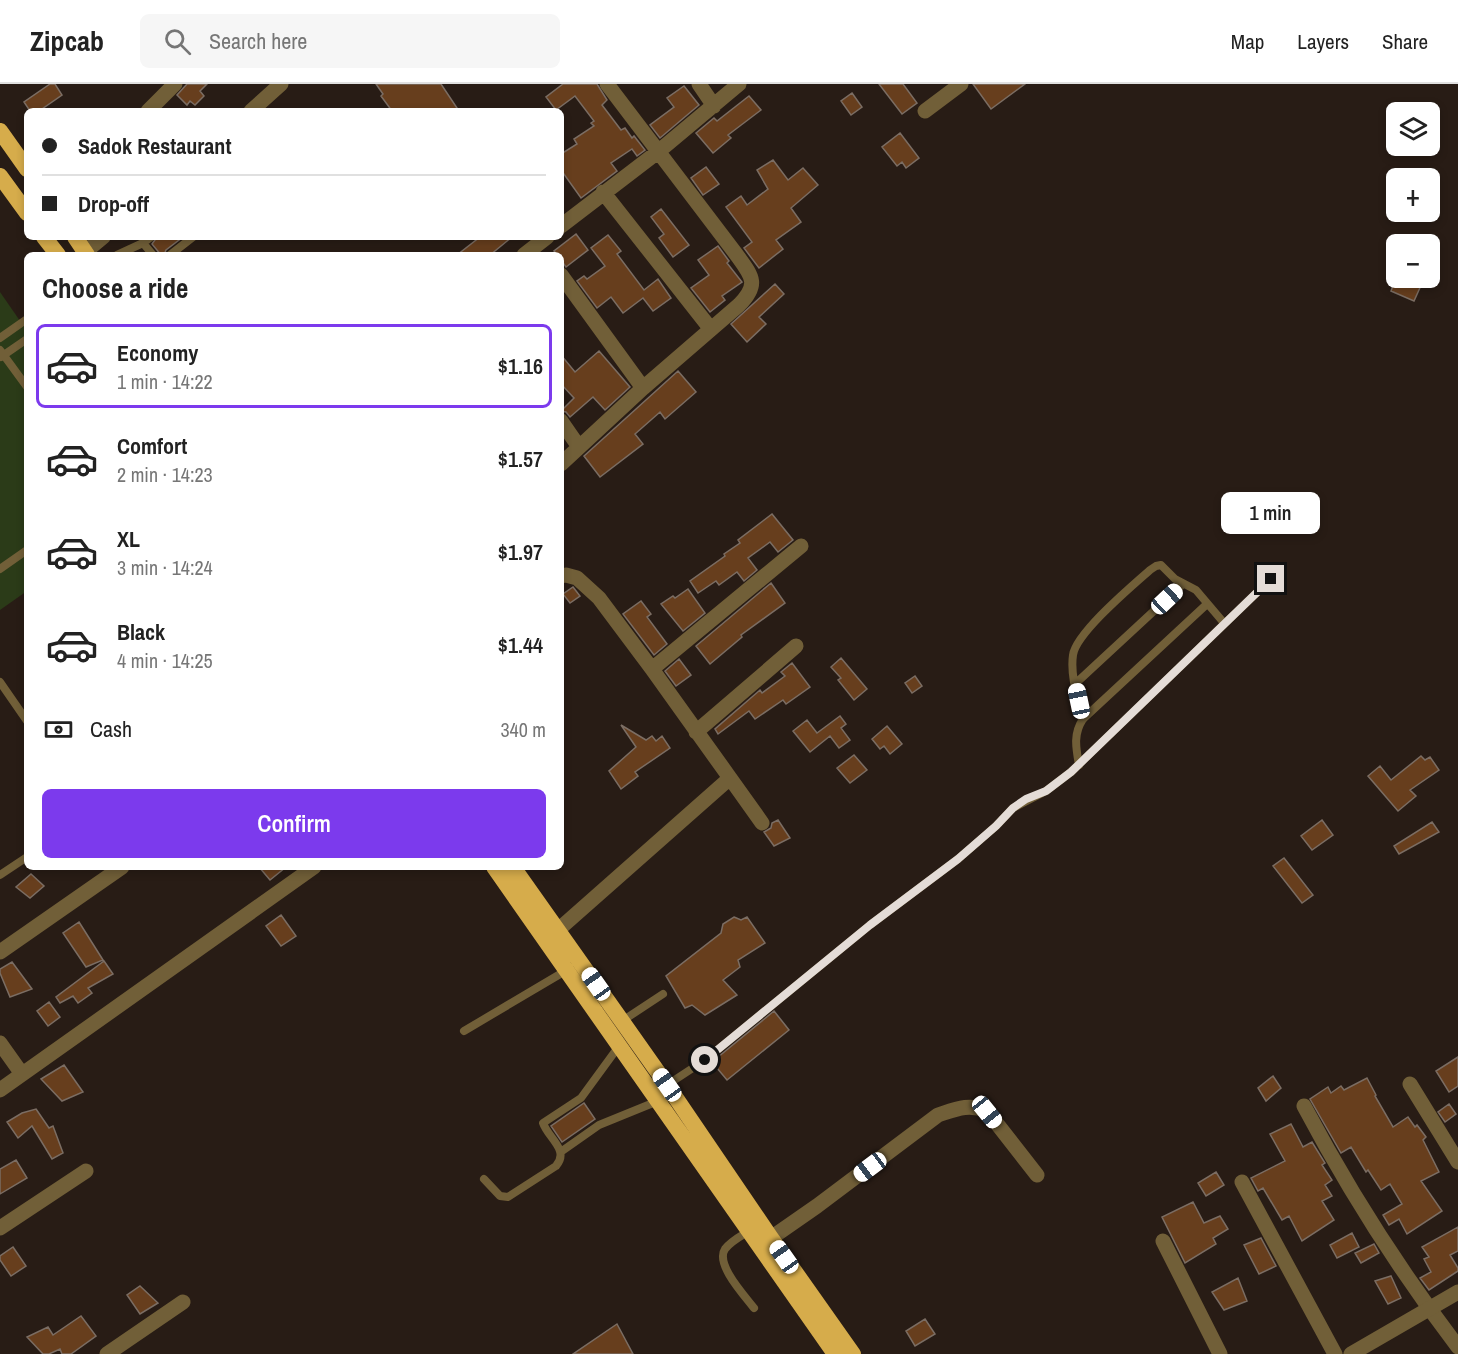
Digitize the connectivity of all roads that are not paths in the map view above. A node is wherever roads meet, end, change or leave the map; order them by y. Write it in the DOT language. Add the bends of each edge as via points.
graph roads {
  1 [pos="175,84"];
  2 [pos="281,84"];
  3 [pos="607,84"];
  4 [pos="699,84"];
  5 [pos="739,84"];
  6 [pos="961,84"];
  7 [pos="714,106"];
  8 [pos="151,108"];
  9 [pos="254,108"];
  10 [pos="925,111"];
  11 [pos="0,131"];
  12 [pos="659,151"];
  13 [pos="24,165"];
  14 [pos="0,176"];
  15 [pos="603,192"];
  16 [pos="24,209"];
  17 [pos="564,224"];
  18 [pos="46,240"];
  19 [pos="100,240"];
  20 [pos="147,240"];
  21 [pos="188,240"];
  22 [pos="143,243"];
  23 [pos="544,245"];
  24 [pos="56,252"];
  25 [pos="87,252"];
  26 [pos="124,252"];
  27 [pos="150,252"];
  28 [pos="173,252"];
  29 [pos="530,252"];
  30 [pos="564,279"];
  31 [pos="24,321"];
  32 [pos="710,328"];
  33 [pos="0,338"];
  34 [pos="24,341"];
  35 [pos="1,354"];
  36 [pos="24,383"];
  37 [pos="643,388"];
  38 [pos="564,425"];
  39 [pos="579,447"];
  40 [pos="564,461"];
  41 [pos="801,546"];
  42 [pos="24,552"];
  43 [pos="0,569"];
  44 [pos="564,575"];
  45 [pos="1271,579"];
  46 [pos="1183,585"];
  47 [pos="1207,604"];
  48 [pos="1224,623"];
  49 [pos="796,646"];
  50 [pos="652,669"];
  51 [pos="0,682"];
  52 [pos="1075,684"];
  53 [pos="24,717"];
  54 [pos="1083,719"];
  55 [pos="696,732"];
  56 [pos="1079,765"];
  57 [pos="730,778"];
  58 [pos="762,823"];
  59 [pos="24,858"];
  60 [pos="118,870"];
  61 [pos="310,870"];
  62 [pos="496,870"];
  63 [pos="515,870"];
  64 [pos="0,875"];
  65 [pos="558,930"];
  66 [pos="0,952"];
  67 [pos="567,970"];
  68 [pos="663,994"];
  69 [pos="622,1021"];
  70 [pos="464,1031"];
  71 [pos="0,1043"];
  72 [pos="619,1046"];
  73 [pos="22,1074"];
  74 [pos="1410,1084"];
  75 [pos="667,1085"];
  76 [pos="0,1090"];
  77 [pos="658,1101"];
  78 [pos="1304,1106"];
  79 [pos="561,1151"];
  80 [pos="1458,1162"];
  81 [pos="86,1171"];
  82 [pos="1037,1175"];
  83 [pos="484,1179"];
  84 [pos="1242,1182"];
  85 [pos="0,1228"];
  86 [pos="749,1231"];
  87 [pos="771,1238"];
  88 [pos="1163,1241"];
  89 [pos="1458,1292"];
  90 [pos="183,1302"];
  91 [pos="754,1308"];
  92 [pos="1429,1309"];
  93 [pos="1458,1347"];
  94 [pos="107,1354"];
  95 [pos="836,1354"];
  96 [pos="853,1354"];
  97 [pos="1220,1354"];
  98 [pos="1335,1354"];
  99 [pos="1351,1354"];
  1 -- 8 [label="street"];
  2 -- 9 [label="street"];
  3 -- 12 [label="street"];
  4 -- 7 [label="street"];
  5 -- 7 [label="street"];
  6 -- 10 [label="street"];
  7 -- 12 [label="street"];
  11 -- 13 [label="highway"];
  12 -- 15 [label="street"];
  12 -- 32 [label="street" via="744,264 752,284 750,294"];
  14 -- 16 [label="highway"];
  15 -- 17 [label="street"];
  15 -- 32 [label="street"];
  18 -- 24 [label="highway"];
  19 -- 25 [label="street"];
  20 -- 22 [label="lane"];
  21 -- 28 [label="lane"];
  22 -- 26 [label="lane"];
  22 -- 27 [label="lane"];
  23 -- 29 [label="street"];
  30 -- 37 [label="street"];
  31 -- 33 [label="lane"];
  32 -- 37 [label="street"];
  34 -- 35 [label="lane"];
  35 -- 36 [label="lane"];
  37 -- 39 [label="street"];
  38 -- 39 [label="street"];
  39 -- 40 [label="street"];
  41 -- 50 [label="street"];
  42 -- 43 [label="lane"];
  44 -- 50 [label="street" via="577,578 598,598"];
  45 -- 48 [label="lane"];
  46 -- 47 [label="lane" via="1196,590"];
  46 -- 52 [label="lane"];
  46 -- 52 [label="lane" via="1161,566 1138,580 1078,642 1073,653"];
  47 -- 48 [label="lane"];
  47 -- 54 [label="lane"];
  48 -- 56 [label="lane"];
  49 -- 55 [label="street"];
  50 -- 55 [label="street"];
  51 -- 53 [label="lane"];
  52 -- 54 [label="lane"];
  54 -- 56 [label="lane" via="1076,728 1075,739"];
  55 -- 57 [label="street"];
  56 -- 75 [label="lane" via="1046,791 1013,808 958,859"];
  57 -- 58 [label="street"];
  57 -- 65 [label="street"];
  59 -- 64 [label="lane"];
  60 -- 66 [label="street"];
  61 -- 73 [label="street"];
  62 -- 67 [label="highway"];
  63 -- 65 [label="highway"];
  65 -- 69 [label="highway"];
  67 -- 70 [label="lane"];
  67 -- 72 [label="highway"];
  68 -- 69 [label="lane"];
  69 -- 75 [label="highway"];
  71 -- 73 [label="street"];
  72 -- 77 [label="highway"];
  72 -- 79 [label="lane" via="580,1098 565,1112 544,1122"];
  73 -- 76 [label="street"];
  74 -- 80 [label="street"];
  75 -- 87 [label="highway"];
  77 -- 79 [label="lane" via="580,1134"];
  77 -- 86 [label="highway"];
  78 -- 92 [label="street" via="1333,1162"];
  79 -- 83 [label="lane" via="556,1166 508,1197 501,1196"];
  81 -- 85 [label="street"];
  82 -- 87 [label="street" via="987,1112 976,1106 959,1107 938,1115"];
  84 -- 98 [label="street"];
  86 -- 91 [label="lane" via="729,1245 722,1257"];
  86 -- 95 [label="highway"];
  87 -- 96 [label="highway"];
  88 -- 97 [label="street"];
  89 -- 92 [label="street"];
  90 -- 94 [label="street"];
  92 -- 93 [label="street"];
  92 -- 99 [label="street"];
}
